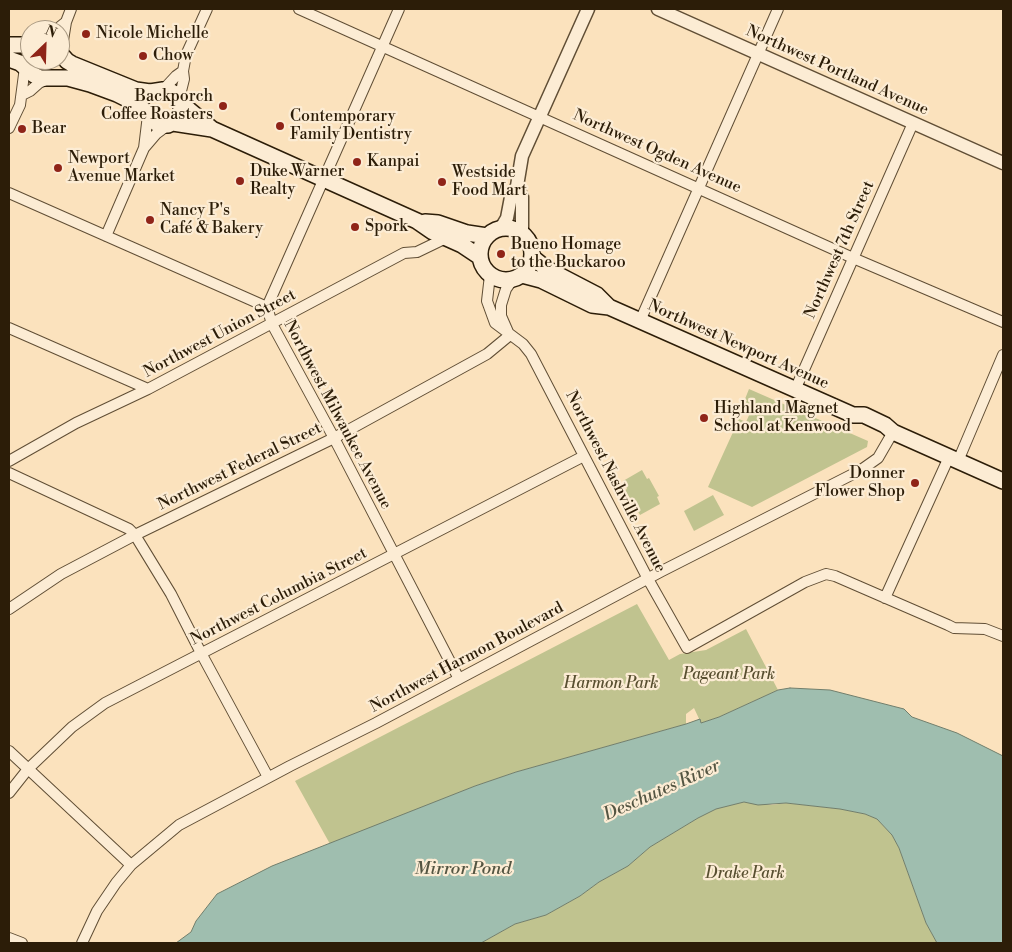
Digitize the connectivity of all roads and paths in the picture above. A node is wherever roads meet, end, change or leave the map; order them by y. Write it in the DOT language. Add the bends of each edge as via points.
graph roads {
  1 [pos="207,9"];
  2 [pos="300,9"];
  3 [pos="399,9"];
  4 [pos="588,9"];
  5 [pos="658,9"];
  6 [pos="778,9"];
  7 [pos="382,46"];
  8 [pos="758,54"];
  9 [pos="70,62"];
  10 [pos="25,70"];
  11 [pos="29,70"];
  12 [pos="183,72"];
  13 [pos="52,78"];
  14 [pos="158,91"];
  15 [pos="22,95"];
  16 [pos="182,102"];
  17 [pos="147,113"];
  18 [pos="540,117"];
  19 [pos="913,123"];
  20 [pos="171,124"];
  21 [pos="9,128"];
  22 [pos="212,129"];
  23 [pos="144,148"];
  24 [pos="1003,163"];
  25 [pos="323,179"];
  26 [pos="517,186"];
  27 [pos="699,187"];
  28 [pos="9,193"];
  29 [pos="417,221"];
  30 [pos="501,228"];
  31 [pos="522,233"];
  32 [pos="106,236"];
  33 [pos="487,236"];
  34 [pos="446,238"];
  35 [pos="480,257"];
  36 [pos="532,257"];
  37 [pos="854,258"];
  38 [pos="490,275"];
  39 [pos="518,277"];
  40 [pos="267,307"];
  41 [pos="609,307"];
  42 [pos="640,320"];
  43 [pos="1003,322"];
  44 [pos="272,324"];
  45 [pos="9,328"];
  46 [pos="510,335"];
  47 [pos="1003,355"];
  48 [pos="148,389"];
  49 [pos="795,390"];
  50 [pos="893,432"];
  51 [pos="334,438"];
  52 [pos="584,456"];
  53 [pos="953,459"];
  54 [pos="9,461"];
  55 [pos="9,473"];
  56 [pos="1003,481"];
  57 [pos="136,535"];
  58 [pos="394,555"];
  59 [pos="648,580"];
  60 [pos="886,598"];
  61 [pos="9,609"];
  62 [pos="1003,636"];
  63 [pos="201,653"];
  64 [pos="458,679"];
  65 [pos="9,751"];
  66 [pos="28,769"];
  67 [pos="268,777"];
  68 [pos="9,793"];
  69 [pos="131,865"];
  70 [pos="9,938"];
  71 [pos="22,943"];
  72 [pos="82,943"];
  1 -- 12 [label="street" via="186,55"];
  2 -- 7 [label="street, Northwest Ogden Avenue"];
  3 -- 7 [label="street"];
  4 -- 18 [label="street"];
  5 -- 8 [label="street, Northwest Portland Avenue"];
  6 -- 8 [label="street"];
  7 -- 18 [label="street, Northwest Ogden Avenue"];
  7 -- 25 [label="street"];
  8 -- 19 [label="street, Northwest Portland Avenue"];
  8 -- 27 [label="street"];
  9 -- 14 [label="main road" via="136,90"];
  10 -- 15 [label="street"];
  11 -- 13 [label="main road" via="34,75"];
  12 -- 14 [label="street"];
  12 -- 16 [label="street"];
  13 -- 15 [label="street"];
  13 -- 17 [label="main road" via="68,78 98,86 139,105"];
  14 -- 16 [label="main road" via="172,92"];
  15 -- 21 [label="street"];
  16 -- 20 [label="main road" via="181,115"];
  16 -- 22 [label="main road"];
  17 -- 20 [label="main road" via="156,123"];
  17 -- 23 [label="street"];
  18 -- 26 [label="street" via="522,156"];
  18 -- 27 [label="street, Northwest Ogden Avenue"];
  19 -- 24 [label="street, Northwest Portland Avenue"];
  19 -- 37 [label="street, Northwest 7th Street"];
  20 -- 22 [label="main road"];
  20 -- 23 [label="street"];
  22 -- 25 [label="main road"];
  23 -- 32 [label="street"];
  25 -- 29 [label="main road"];
  25 -- 40 [label="street"];
  26 -- 30 [label="street"];
  26 -- 31 [label="street" via="522,197"];
  27 -- 37 [label="street, Northwest Ogden Avenue"];
  27 -- 42 [label="street"];
  28 -- 32 [label="street, Northwest Milwaukee Avenue"];
  29 -- 33 [label="main road"];
  29 -- 34 [label="main road"];
  30 -- 31 [label="main road"];
  30 -- 33 [label="main road"];
  31 -- 36 [label="main road" via="532,248"];
  32 -- 40 [label="street, Northwest Milwaukee Avenue"];
  33 -- 35 [label="main road"];
  34 -- 35 [label="main road"];
  34 -- 44 [label="street, Northwest Union Street" via="417,252 404,253"];
  35 -- 38 [label="main road"];
  36 -- 39 [label="main road" via="531,264"];
  36 -- 41 [label="main road, Northwest Newport Avenue" via="547,269 597,295"];
  37 -- 43 [label="street, Northwest Ogden Avenue"];
  37 -- 49 [label="street, Northwest 7th Street"];
  38 -- 39 [label="main road" via="501,280"];
  38 -- 46 [label="street, Northwest Nashville Avenue" via="487,301 490,311 495,322"];
  39 -- 41 [label="main road, Northwest Newport Avenue" via="541,280 592,305"];
  39 -- 46 [label="street, Northwest Nashville Avenue" via="506,289 501,304"];
  40 -- 44 [label="street, Northwest Milwaukee Avenue"];
  41 -- 42 [label="main road, Northwest Newport Avenue"];
  42 -- 49 [label="main road, Northwest Newport Avenue"];
  44 -- 48 [label="street, Northwest Union Street"];
  44 -- 51 [label="street, Northwest Milwaukee Avenue"];
  45 -- 48 [label="street"];
  46 -- 51 [label="street, Northwest Federal Street" via="488,354"];
  46 -- 52 [label="street, Northwest Nashville Avenue" via="531,354"];
  47 -- 53 [label="street"];
  48 -- 54 [label="street, Northwest Union Street" via="76,423"];
  49 -- 50 [label="main road, Northwest Newport Avenue" via="853,415 860,423 881,433"];
  50 -- 53 [label="main road, Northwest Newport Avenue"];
  50 -- 59 [label="street, Northwest Harmon Boulevard" via="878,458 861,470"];
  51 -- 57 [label="street, Northwest Federal Street"];
  51 -- 58 [label="street, Northwest Milwaukee Avenue"];
  52 -- 58 [label="street, Northwest Columbia Street"];
  52 -- 59 [label="street, Northwest Nashville Avenue"];
  53 -- 56 [label="main road, Northwest Newport Avenue"];
  53 -- 60 [label="street"];
  55 -- 57 [label="street"];
  57 -- 61 [label="street, Northwest Federal Street" via="62,574"];
  57 -- 63 [label="street"];
  58 -- 63 [label="street, Northwest Columbia Street"];
  58 -- 64 [label="street, Northwest Milwaukee Avenue"];
  59 -- 60 [label="street, Northwest Nashville Avenue" via="687,648 805,582 826,574"];
  59 -- 64 [label="street, Northwest Harmon Boulevard"];
  60 -- 62 [label="street" via="954,628 985,629"];
  63 -- 66 [label="street, Northwest Columbia Street" via="105,704 72,728"];
  63 -- 67 [label="street"];
  64 -- 67 [label="street, Northwest Harmon Boulevard"];
  65 -- 66 [label="street"];
  66 -- 68 [label="street, Northwest Columbia Street"];
  66 -- 69 [label="street"];
  67 -- 69 [label="street, Northwest Harmon Boulevard" via="178,825"];
  69 -- 72 [label="street, Northwest Harmon Boulevard" via="97,911"];
  70 -- 71 [label="street"];
}
